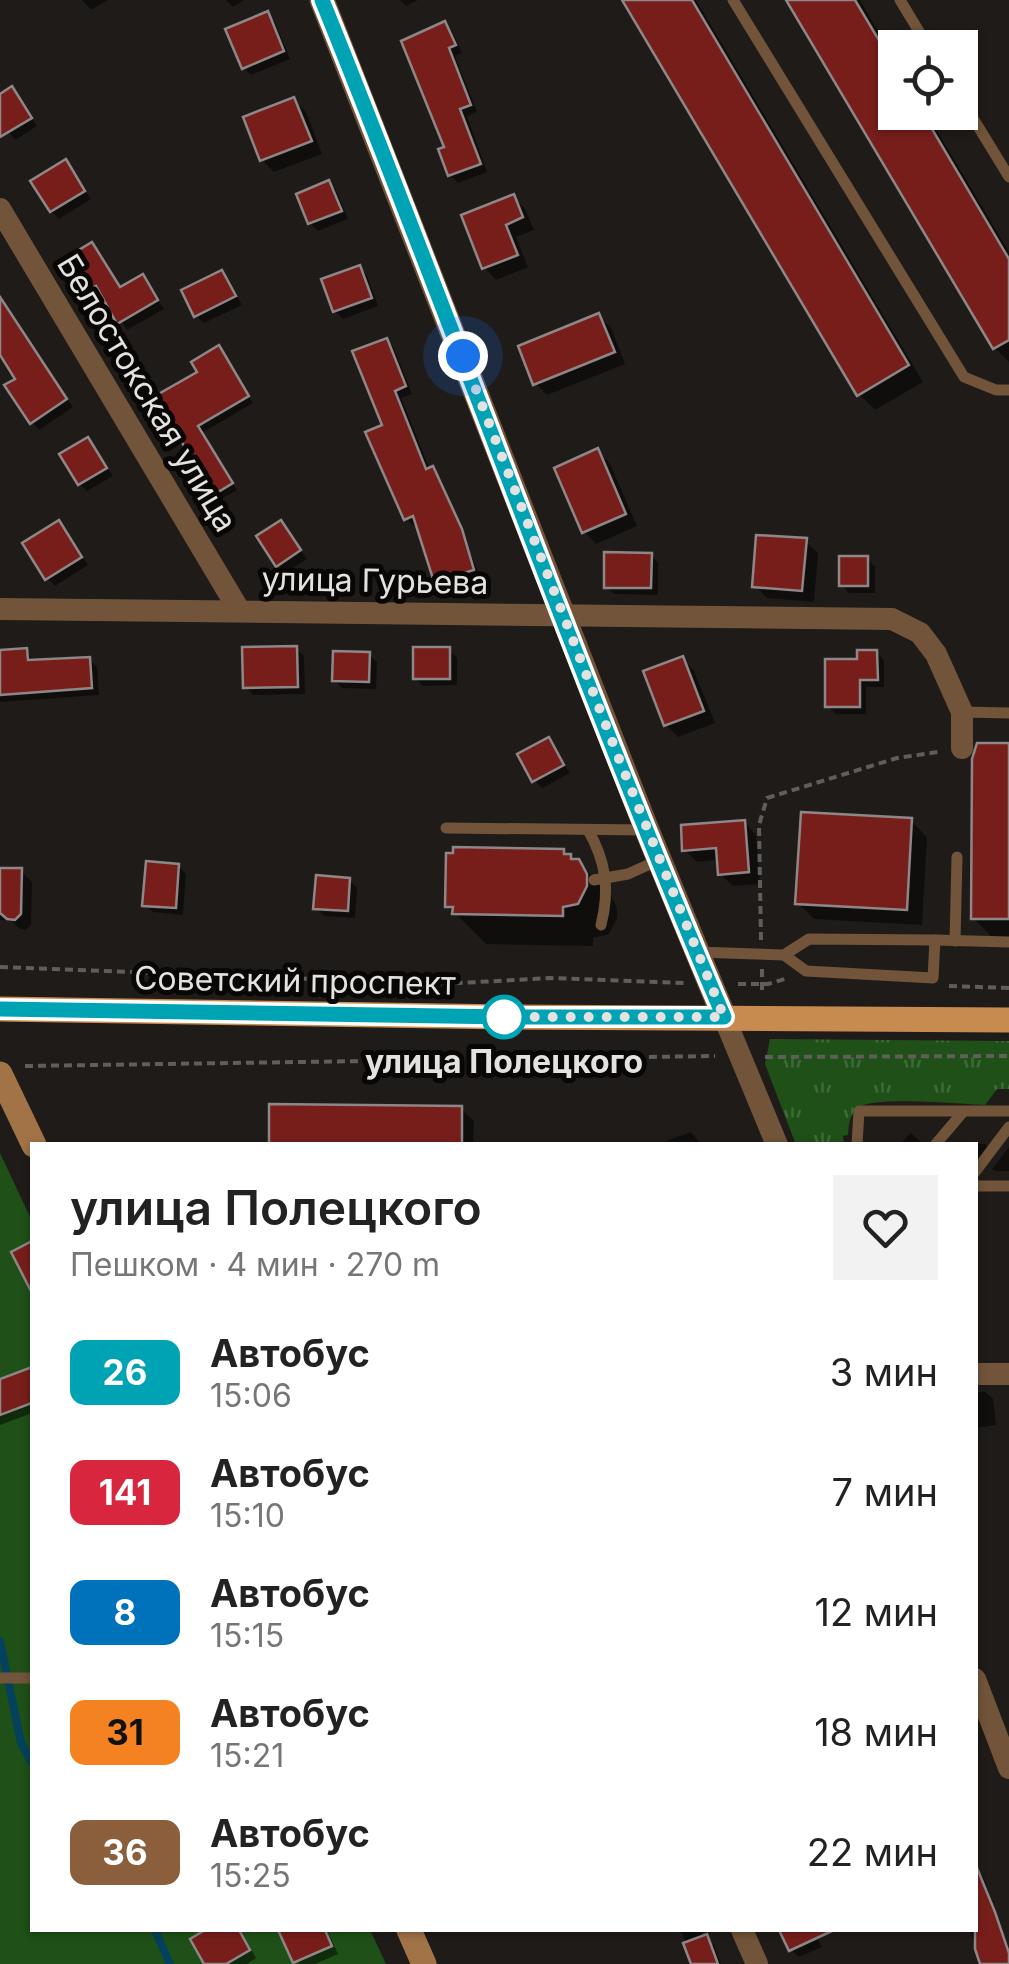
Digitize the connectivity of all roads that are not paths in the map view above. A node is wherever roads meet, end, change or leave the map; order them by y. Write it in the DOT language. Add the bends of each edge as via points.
graph roads {
  1 [pos="322,0"];
  2 [pos="733,0"];
  3 [pos="900,0"];
  4 [pos="919,30"];
  5 [pos="978,126"];
  6 [pos="1009,177"];
  7 [pos="0,210"];
  8 [pos="1009,390"];
  9 [pos="0,609"];
  10 [pos="238,610"];
  11 [pos="563,617"];
  12 [pos="962,712"];
  13 [pos="1009,713"];
  14 [pos="962,748"];
  15 [pos="446,828"];
  16 [pos="588,830"];
  17 [pos="647,830"];
  18 [pos="957,857"];
  19 [pos="659,860"];
  20 [pos="600,880"];
  21 [pos="601,925"];
  22 [pos="935,940"];
  23 [pos="956,941"];
  24 [pos="1009,942"];
  25 [pos="696,952"];
  26 [pos="784,956"];
  27 [pos="0,1009"];
  28 [pos="724,1017"];
  29 [pos="1009,1020"];
  30 [pos="5,1073"];
  31 [pos="1009,1111"];
  32 [pos="963,1112"];
  33 [pos="1009,1127"];
  34 [pos="33,1142"];
  35 [pos="776,1142"];
  36 [pos="857,1142"];
  37 [pos="938,1142"];
  38 [pos="978,1168"];
  39 [pos="978,1186"];
  40 [pos="1009,1186"];
  41 [pos="978,1374"];
  42 [pos="1009,1374"];
  43 [pos="0,1678"];
  44 [pos="27,1678"];
  45 [pos="978,1687"];
  46 [pos="1009,1768"];
  47 [pos="410,1932"];
  48 [pos="743,1932"];
  49 [pos="424,1964"];
  50 [pos="757,1964"];
  1 -- 11 [label="street"];
  2 -- 8 [label="lane" via="964,377"];
  3 -- 4 [label="lane"];
  5 -- 6 [label="lane"];
  7 -- 10 [label="street, Белостокская улица"];
  9 -- 10 [label="street, улица Гурьева"];
  10 -- 11 [label="street, улица Гурьева"];
  11 -- 12 [label="street, улица Гурьева" via="892,620 920,632"];
  11 -- 17 [label="street"];
  12 -- 13 [label="lane"];
  12 -- 14 [label="street, улица Гурьева"];
  15 -- 16 [label="lane"];
  16 -- 17 [label="lane"];
  16 -- 20 [label="lane" via="602,860"];
  17 -- 19 [label="street"];
  18 -- 23 [label="lane"];
  19 -- 20 [label="lane"];
  19 -- 25 [label="street"];
  20 -- 21 [label="lane"];
  22 -- 23 [label="lane"];
  22 -- 26 [label="lane" via="808,940"];
  22 -- 26 [label="lane" via="933,978 806,971"];
  23 -- 24 [label="lane"];
  25 -- 26 [label="lane"];
  25 -- 28 [label="street"];
  27 -- 28 [label="main road, Советский проспект"];
  28 -- 29 [label="main road, Советский проспект"];
  28 -- 35 [label="street"];
  30 -- 34 [label="main road"];
  31 -- 32 [label="lane"];
  32 -- 36 [label="lane" via="859,1111"];
  32 -- 37 [label="lane"];
  33 -- 38 [label="lane"];
  39 -- 40 [label="lane"];
  41 -- 42 [label="street"];
  43 -- 44 [label="lane"];
  45 -- 46 [label="street"];
  47 -- 49 [label="main road"];
  48 -- 50 [label="street"];
}
